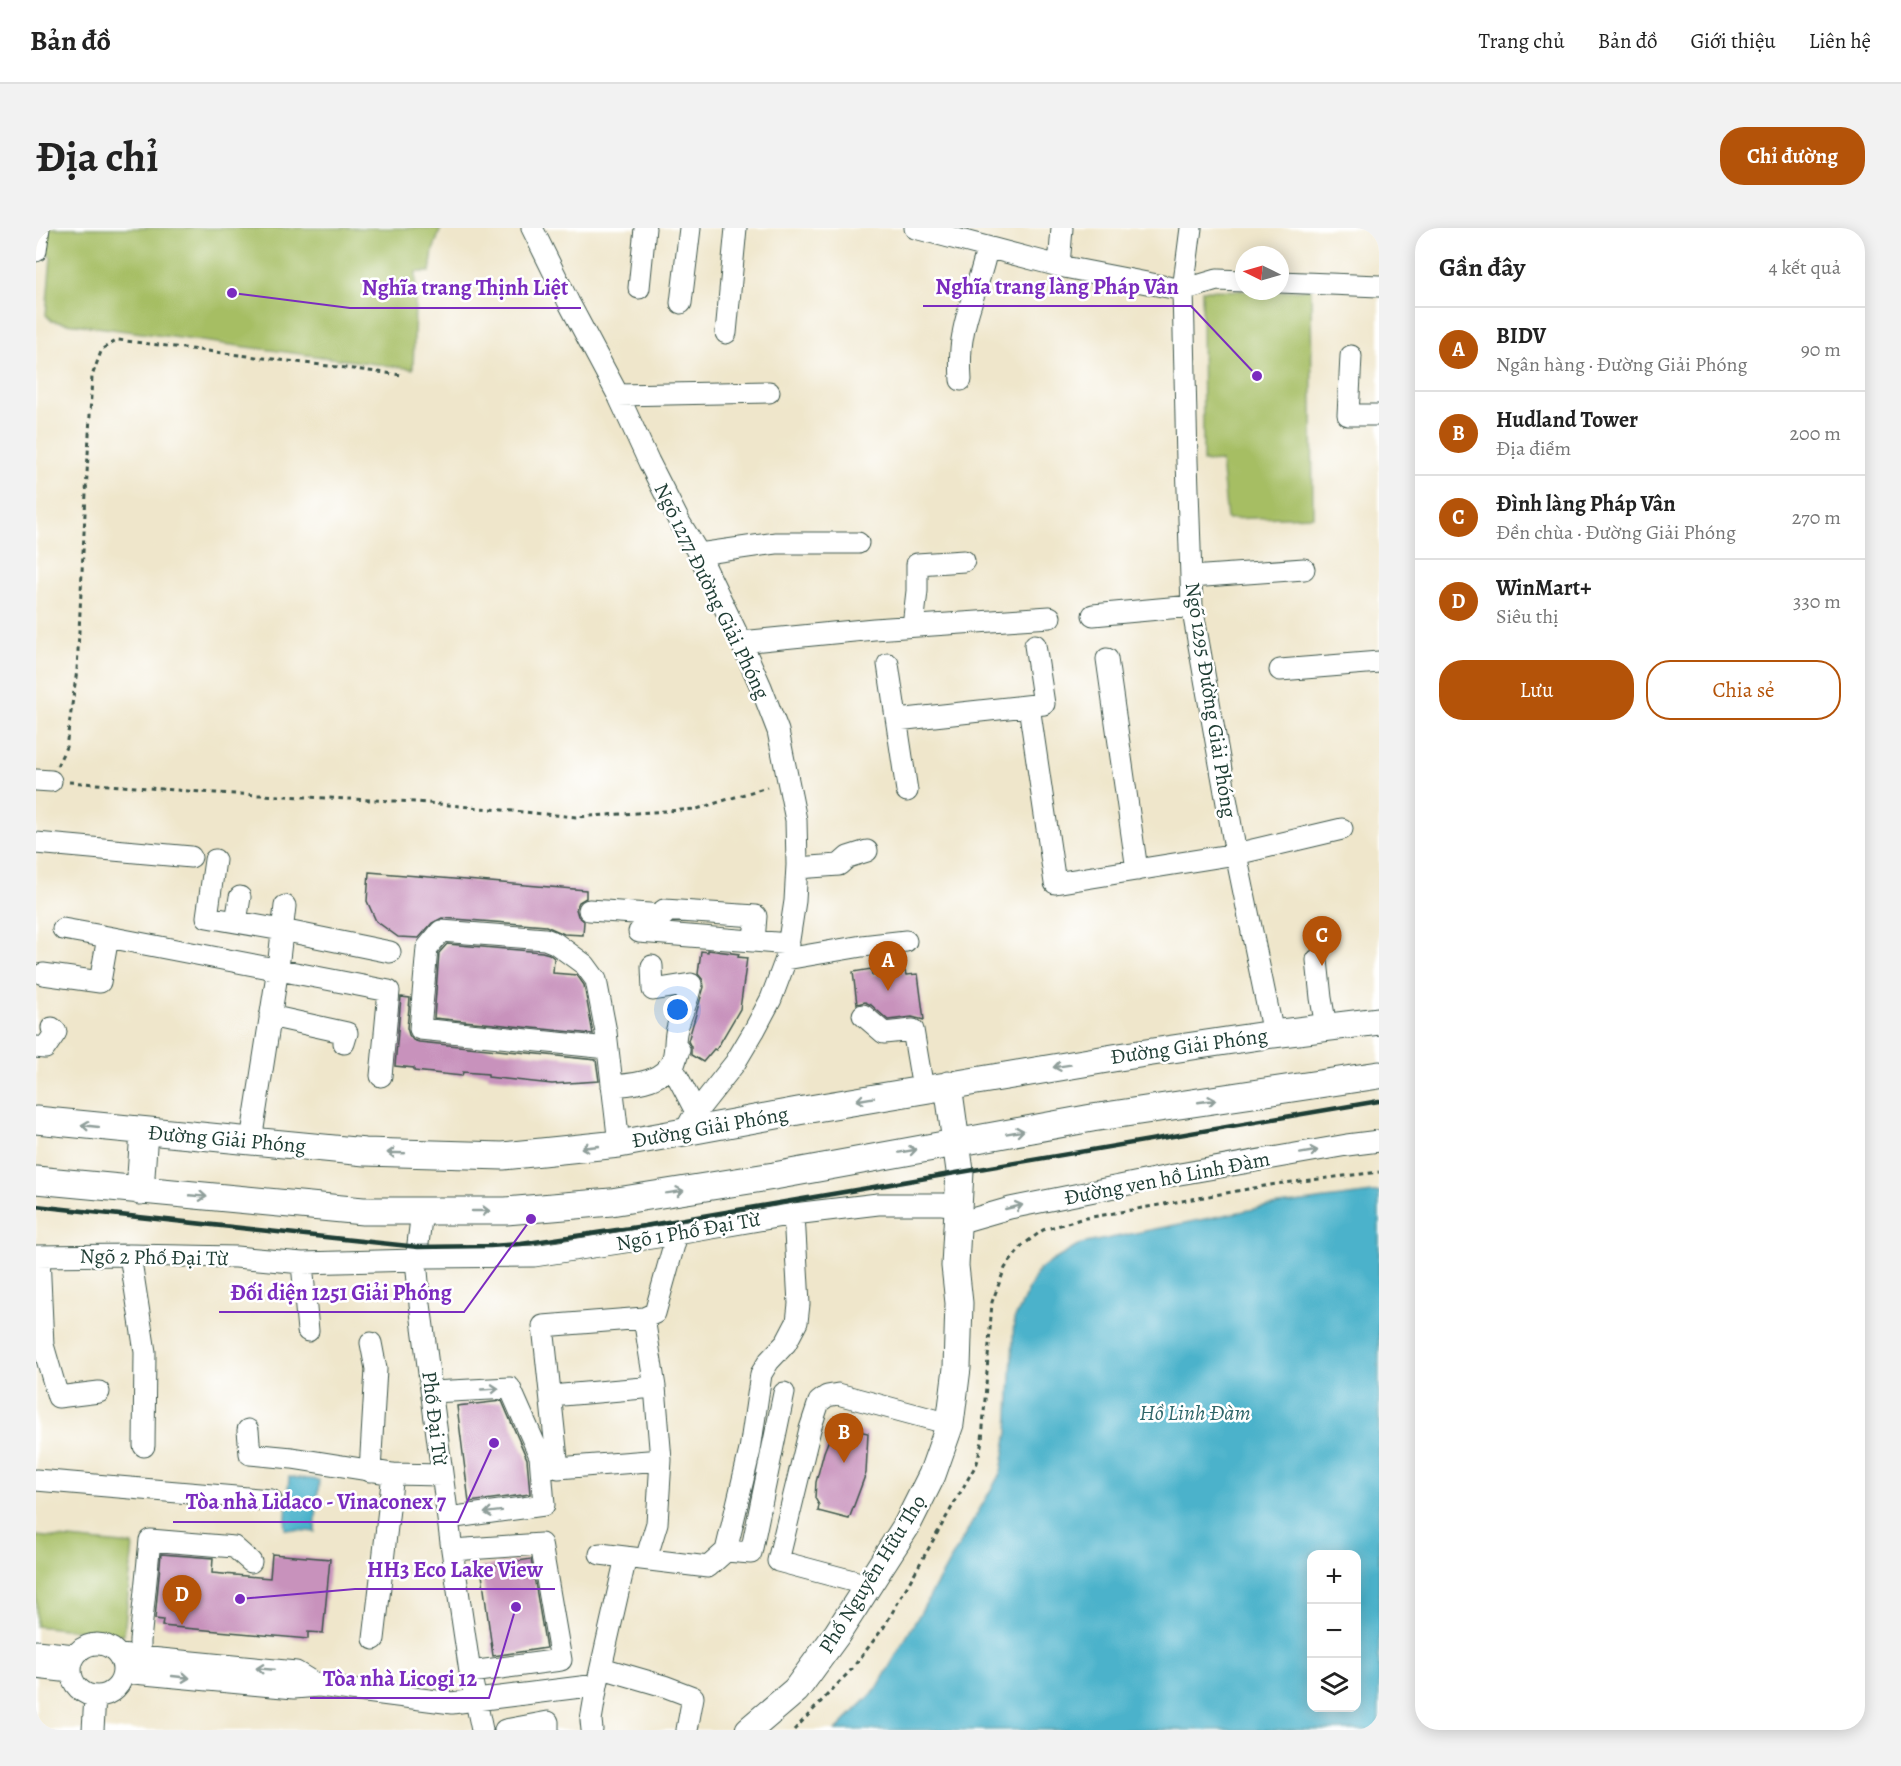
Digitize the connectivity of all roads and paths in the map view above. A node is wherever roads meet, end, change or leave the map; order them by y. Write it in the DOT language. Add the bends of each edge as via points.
graph roads {
  1 [pos="39,228"];
  2 [pos="532,228"];
  3 [pos="645,228"];
  4 [pos="690,228"];
  5 [pos="736,228"];
  6 [pos="915,228"];
  7 [pos="1062,228"];
  8 [pos="1191,228"];
  9 [pos="987,248"];
  10 [pos="36,251"];
  11 [pos="1059,266"];
  12 [pos="1235,281"];
  13 [pos="1289,282"];
  14 [pos="1379,286"];
  15 [pos="639,288"];
  16 [pos="1183,290"];
  17 [pos="681,303"];
  18 [pos="726,333"];
  19 [pos="1351,356"];
  20 [pos="402,375"];
  21 [pos="961,380"];
  22 [pos="770,392"];
  23 [pos="618,395"];
  24 [pos="1379,416"];
  25 [pos="858,543"];
  26 [pos="699,554"];
  27 [pos="964,561"];
  28 [pos="1304,569"];
  29 [pos="1191,577"];
  30 [pos="1192,606"];
  31 [pos="1093,615"];
  32 [pos="1050,617"];
  33 [pos="913,626"];
  34 [pos="741,642"];
  35 [pos="1035,645"];
  36 [pos="1107,659"];
  37 [pos="1379,662"];
  38 [pos="888,664"];
  39 [pos="1280,670"];
  40 [pos="1029,706"];
  41 [pos="897,720"];
  42 [pos="44,780"];
  43 [pos="767,787"];
  44 [pos="907,790"];
  45 [pos="1342,829"];
  46 [pos="36,843"];
  47 [pos="867,851"];
  48 [pos="1236,854"];
  49 [pos="191,857"];
  50 [pos="215,860"];
  51 [pos="797,868"];
  52 [pos="1137,870"];
  53 [pos="240,897"];
  54 [pos="285,906"];
  55 [pos="589,910"];
  56 [pos="236,922"];
  57 [pos="63,929"];
  58 [pos="282,930"];
  59 [pos="639,932"];
  60 [pos="108,937"];
  61 [pos="754,941"];
  62 [pos="906,941"];
  63 [pos="788,951"];
  64 [pos="390,952"];
  65 [pos="1317,960"];
  66 [pos="652,966"];
  67 [pos="278,968"];
  68 [pos="43,974"];
  69 [pos="863,1015"];
  70 [pos="270,1016"];
  71 [pos="1379,1021"];
  72 [pos="1326,1027"];
  73 [pos="52,1028"];
  74 [pos="1273,1034"];
  75 [pos="344,1043"];
  76 [pos="36,1047"];
  77 [pos="608,1048"];
  78 [pos="679,1050"];
  79 [pos="1379,1075"];
  80 [pos="381,1076"];
  81 [pos="612,1086"];
  82 [pos="935,1087"];
  83 [pos="36,1120"];
  84 [pos="690,1123"];
  85 [pos="144,1131"];
  86 [pos="251,1141"];
  87 [pos="1379,1142"];
  88 [pos="957,1143"];
  89 [pos="619,1144"];
  90 [pos="1379,1172"];
  91 [pos="36,1180"];
  92 [pos="140,1191"];
  93 [pos="422,1211"];
  94 [pos="794,1214"];
  95 [pos="958,1217"];
  96 [pos="677,1234"];
  97 [pos="130,1255"];
  98 [pos="37,1256"];
  99 [pos="416,1260"];
  100 [pos="302,1263"];
  101 [pos="992,1302"];
  102 [pos="644,1318"];
  103 [pos="308,1331"];
  104 [pos="40,1340"];
  105 [pos="371,1343"];
  106 [pos="655,1387"];
  107 [pos="99,1392"];
  108 [pos="432,1392"];
  109 [pos="784,1393"];
  110 [pos="551,1396"];
  111 [pos="950,1424"];
  112 [pos="248,1430"];
  113 [pos="144,1446"];
  114 [pos="661,1460"];
  115 [pos="370,1471"];
  116 [pos="393,1474"];
  117 [pos="442,1475"];
  118 [pos="36,1480"];
  119 [pos="271,1500"];
  120 [pos="447,1518"];
  121 [pos="452,1550"];
  122 [pos="726,1551"];
  123 [pos="600,1554"];
  124 [pos="636,1558"];
  125 [pos="250,1562"];
  126 [pos="868,1585"];
  127 [pos="374,1639"];
  128 [pos="36,1651"];
  129 [pos="140,1657"];
  130 [pos="73,1663"];
  131 [pos="121,1663"];
  132 [pos="36,1668"];
  133 [pos="470,1672"];
  134 [pos="599,1676"];
  135 [pos="323,1687"];
  136 [pos="95,1696"];
  137 [pos="476,1701"];
  138 [pos="93,1730"];
  139 [pos="482,1730"];
  140 [pos="505,1730"];
  141 [pos="548,1730"];
  142 [pos="592,1730"];
  143 [pos="687,1730"];
  144 [pos="749,1730"];
  1 -- 10 [label="street"];
  2 -- 23 [label="street, Ngõ 1277 Đường Giải Phóng"];
  3 -- 15 [label="street"];
  4 -- 17 [label="street"];
  5 -- 18 [label="street"];
  6 -- 9 [label="street"];
  7 -- 11 [label="street"];
  8 -- 16 [label="street, Ngõ 1295 Đường Giải Phóng"];
  9 -- 11 [label="street"];
  9 -- 21 [label="street" via="963,333"];
  11 -- 16 [label="street"];
  12 -- 16 [label="street" via="1217,280"];
  13 -- 14 [label="street"];
  16 -- 29 [label="street, Ngõ 1295 Đường Giải Phóng"];
  19 -- 24 [label="street" via="1348,415"];
  20 -- 42 [label="path" via="118,340 102,349 92,376 77,669 66,747"];
  22 -- 23 [label="street"];
  23 -- 26 [label="street, Ngõ 1277 Đường Giải Phóng"];
  25 -- 26 [label="street" via="776,543"];
  26 -- 34 [label="street, Ngõ 1277 Đường Giải Phóng"];
  27 -- 33 [label="street" via="917,564"];
  28 -- 29 [label="street"];
  29 -- 30 [label="street, Ngõ 1295 Đường Giải Phóng"];
  30 -- 31 [label="street"];
  30 -- 48 [label="street, Ngõ 1295 Đường Giải Phóng"];
  32 -- 33 [label="street"];
  33 -- 34 [label="street"];
  34 -- 51 [label="street, Ngõ 1277 Đường Giải Phóng" via="778,731 796,820"];
  35 -- 40 [label="street" via="1044,704"];
  36 -- 52 [label="street"];
  37 -- 39 [label="street"];
  38 -- 41 [label="street"];
  40 -- 41 [label="street"];
  40 -- 52 [label="street" via="1055,883"];
  41 -- 44 [label="street"];
  42 -- 43 [label="path" via="417,802 576,817 697,809"];
  45 -- 48 [label="street"];
  46 -- 49 [label="street"];
  47 -- 51 [label="street" via="848,857 839,865"];
  48 -- 52 [label="street"];
  48 -- 74 [label="street, Ngõ 1295 Đường Giải Phóng"];
  50 -- 56 [label="street" via="207,917"];
  51 -- 63 [label="street, Ngõ 1277 Đường Giải Phóng"];
  53 -- 56 [label="street"];
  54 -- 58 [label="street"];
  55 -- 61 [label="street" via="756,916"];
  56 -- 58 [label="street"];
  57 -- 60 [label="street"];
  58 -- 64 [label="street"];
  58 -- 67 [label="street"];
  59 -- 61 [label="street"];
  60 -- 67 [label="street"];
  60 -- 68 [label="street" via="100,982"];
  61 -- 63 [label="street"];
  62 -- 63 [label="street"];
  63 -- 84 [label="street, Ngõ 1277 Đường Giải Phóng" via="771,999 754,1031"];
  65 -- 72 [label="street"];
  66 -- 81 [label="street" via="653,990 690,984 673,1059 665,1071 643,1083"];
  67 -- 70 [label="street"];
  67 -- 80 [label="street" via="389,991"];
  69 -- 82 [label="street" via="884,1033 913,1030"];
  70 -- 75 [label="street" via="347,1033"];
  70 -- 86 [label="street"];
  71 -- 72 [label="main road, Đường Giải Phóng"];
  72 -- 74 [label="main road, Đường Giải Phóng"];
  73 -- 76 [label="street" via="56,1032 45,1048"];
  74 -- 82 [label="main road, Đường Giải Phóng, one-way"];
  77 -- 77 [label="street" via="596,980 585,965 555,943 441,931 428,948 420,1029"];
  77 -- 81 [label="street"];
  78 -- 84 [label="street" via="674,1068 695,1110"];
  88 -- 79 [label="main road, one-way" via="1092,1118"];
  81 -- 89 [label="street"];
  82 -- 84 [label="main road, Đường Giải Phóng, one-way"];
  82 -- 88 [label="main road, Phố Nguyễn Hữu Thọ"];
  85 -- 83 [label="main road, Đường Giải Phóng, one-way"];
  84 -- 89 [label="main road, Đường Giải Phóng"];
  85 -- 86 [label="main road, Đường Giải Phóng"];
  85 -- 92 [label="main road"];
  89 -- 86 [label="main road, Đường Giải Phóng, one-way" via="503,1156 365,1152"];
  95 -- 87 [label="street, Đường ven hồ Linh Đàm, one-way" via="1174,1175"];
  93 -- 88 [label="main road, one-way" via="506,1211 611,1202"];
  88 -- 95 [label="main road, Phố Nguyễn Hữu Thọ"];
  90 -- 101 [label="path" via="1276,1184 1043,1230 1023,1245 1005,1269"];
  91 -- 92 [label="main road"];
  92 -- 93 [label="main road, one-way" via="363,1211"];
  93 -- 99 [label="street, Phố Đại Từ"];
  94 -- 95 [label="street, Ngõ 1 Phố Đại Từ" via="878,1204 942,1204 951,1205"];
  94 -- 96 [label="street, Ngõ 1 Phố Đại Từ"];
  94 -- 122 [label="street" via="797,1322 761,1374 750,1450"];
  95 -- 111 [label="main road, Phố Nguyễn Hữu Thọ" via="957,1368"];
  96 -- 99 [label="street, Ngõ 1 Phố Đại Từ" via="534,1256"];
  96 -- 102 [label="street" via="655,1313"];
  97 -- 98 [label="street, Ngõ 2 Phố Đại Từ"];
  97 -- 100 [label="street, Ngõ 2 Phố Đại Từ"];
  97 -- 113 [label="street"];
  98 -- 104 [label="street"];
  99 -- 100 [label="street, Ngõ 2 Phố Đại Từ"];
  99 -- 108 [label="street, Phố Đại Từ"];
  100 -- 103 [label="street"];
  102 -- 106 [label="street"];
  102 -- 110 [label="street" via="543,1326"];
  104 -- 107 [label="street" via="58,1397"];
  105 -- 115 [label="street" via="376,1369"];
  106 -- 110 [label="street"];
  106 -- 114 [label="street"];
  108 -- 117 [label="street, Phố Đại Từ"];
  108 -- 120 [label="street, one-way" via="510,1388 540,1456 544,1505"];
  109 -- 122 [label="street" via="750,1553"];
  110 -- 114 [label="street" via="558,1468"];
  111 -- 126 [label="main road, Phố Nguyễn Hữu Thọ" via="932,1475 907,1525"];
  111 -- 126 [label="street" via="837,1394 819,1402 778,1561"];
  112 -- 115 [label="street" via="250,1454"];
  114 -- 124 [label="street" via="657,1523"];
  115 -- 116 [label="street"];
  116 -- 117 [label="street"];
  116 -- 127 [label="street"];
  117 -- 120 [label="street, Phố Đại Từ"];
  118 -- 119 [label="street"];
  120 -- 121 [label="street, Phố Đại Từ"];
  121 -- 133 [label="street, Phố Đại Từ"];
  121 -- 133 [label="street" via="541,1544 561,1660"];
  122 -- 124 [label="street" via="708,1567"];
  123 -- 124 [label="street"];
  124 -- 134 [label="street"];
  125 -- 129 [label="street" via="234,1547 150,1540"];
  126 -- 144 [label="main road, Phố Nguyễn Hữu Thọ" via="796,1690"];
  128 -- 130 [label="street"];
  129 -- 131 [label="street"];
  135 -- 129 [label="street, one-way" via="296,1672"];
  130 -- 131 [label="street" via="81,1649 97,1643 106,1645"];
  130 -- 132 [label="street"];
  130 -- 136 [label="street" via="76,1686"];
  131 -- 135 [label="street, one-way" via="294,1688"];
  131 -- 136 [label="street" via="117,1686"];
  133 -- 137 [label="street, Phố Đại Từ"];
  134 -- 137 [label="street"];
  134 -- 142 [label="street"];
  134 -- 143 [label="street" via="664,1686 693,1698"];
  135 -- 137 [label="street" via="452,1703"];
  136 -- 138 [label="street"];
  137 -- 139 [label="street, Phố Đại Từ"];
  140 -- 141 [label="street" via="548,1722"];
}
